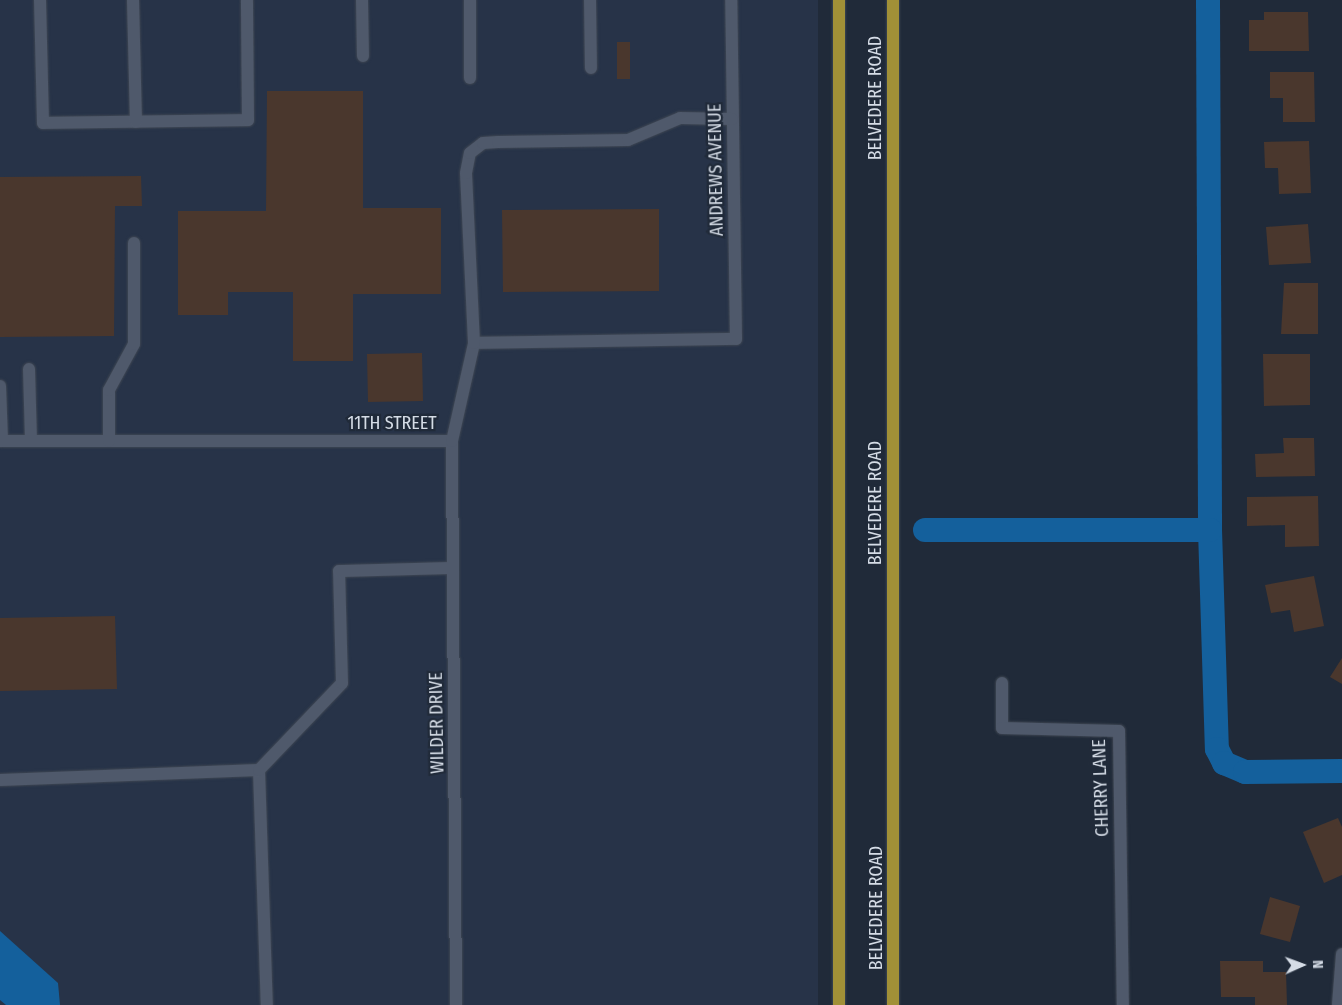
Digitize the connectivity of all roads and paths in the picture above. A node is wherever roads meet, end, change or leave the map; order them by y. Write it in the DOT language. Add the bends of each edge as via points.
graph roads {
  1 [pos="40,0"];
  2 [pos="134,0"];
  3 [pos="247,0"];
  4 [pos="362,0"];
  5 [pos="470,0"];
  6 [pos="590,0"];
  7 [pos="731,0"];
  8 [pos="840,0"];
  9 [pos="893,0"];
  10 [pos="363,56"];
  11 [pos="591,68"];
  12 [pos="470,78"];
  13 [pos="732,119"];
  14 [pos="136,122"];
  15 [pos="134,243"];
  16 [pos="474,342"];
  17 [pos="30,369"];
  18 [pos="0,386"];
  19 [pos="452,441"];
  20 [pos="1,442"];
  21 [pos="30,442"];
  22 [pos="109,442"];
  23 [pos="453,568"];
  24 [pos="1002,683"];
  25 [pos="259,770"];
  26 [pos="0,780"];
  27 [pos="1342,954"];
  28 [pos="267,1005"];
  29 [pos="456,1005"];
  30 [pos="839,1005"];
  31 [pos="893,1005"];
  32 [pos="1123,1005"];
  33 [pos="1338,1005"];
  1 -- 14 [label="street" via="43,124"];
  2 -- 14 [label="street"];
  3 -- 14 [label="street" via="248,120"];
  4 -- 10 [label="street"];
  5 -- 12 [label="street"];
  6 -- 11 [label="street"];
  7 -- 13 [label="street, ANDREWS AVENUE"];
  8 -- 30 [label="main road, BELVEDERE ROAD"];
  9 -- 31 [label="main road, BELVEDERE ROAD"];
  13 -- 16 [label="street, 11TH STREET" via="680,118 628,140 482,143 470,153 466,173"];
  13 -- 16 [label="street, ANDREWS AVENUE" via="736,339"];
  15 -- 22 [label="street" via="134,344 109,390"];
  16 -- 19 [label="street, 11TH STREET"];
  17 -- 21 [label="street"];
  18 -- 20 [label="street"];
  19 -- 22 [label="street, 11TH STREET"];
  19 -- 23 [label="street, WILDER DRIVE"];
  20 -- 21 [label="street, 11TH STREET"];
  21 -- 22 [label="street, 11TH STREET"];
  23 -- 25 [label="street" via="339,571 342,683"];
  23 -- 29 [label="street, WILDER DRIVE"];
  24 -- 32 [label="street, CHERRY LANE" via="1002,728 1119,731"];
  25 -- 26 [label="street"];
  25 -- 28 [label="street"];
  27 -- 33 [label="street"];
}
